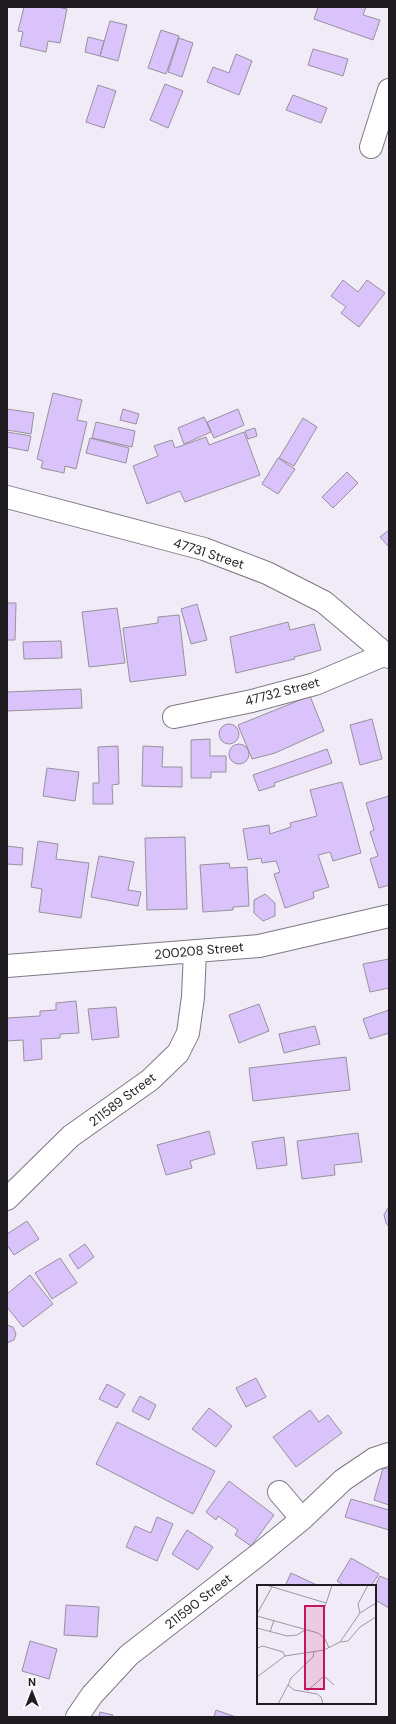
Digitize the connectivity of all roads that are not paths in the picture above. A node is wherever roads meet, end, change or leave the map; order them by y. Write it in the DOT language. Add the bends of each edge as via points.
graph roads {
  1 [pos="389,90"];
  2 [pos="371,147"];
  3 [pos="7,497"];
  4 [pos="388,655"];
  5 [pos="174,717"];
  6 [pos="389,916"];
  7 [pos="195,950"];
  8 [pos="7,966"];
  9 [pos="7,1199"];
  10 [pos="389,1454"];
  11 [pos="279,1492"];
  12 [pos="302,1519"];
  13 [pos="78,1717"];
  1 -- 2 [label="street"];
  3 -- 4 [label="street, 47731 Street" via="204,549 266,573 324,602"];
  4 -- 5 [label="street, 47732 Street" via="315,684 252,701"];
  6 -- 7 [label="street, 200208 Street" via="259,946"];
  7 -- 8 [label="street, 200208 Street"];
  7 -- 9 [label="street, 211589 Street" via="188,1033 178,1053 150,1080 71,1136"];
  10 -- 12 [label="street, 211590 Street" via="374,1458 343,1480"];
  11 -- 12 [label="street"];
  12 -- 13 [label="street, 211590 Street" via="129,1655 92,1695"];
}
